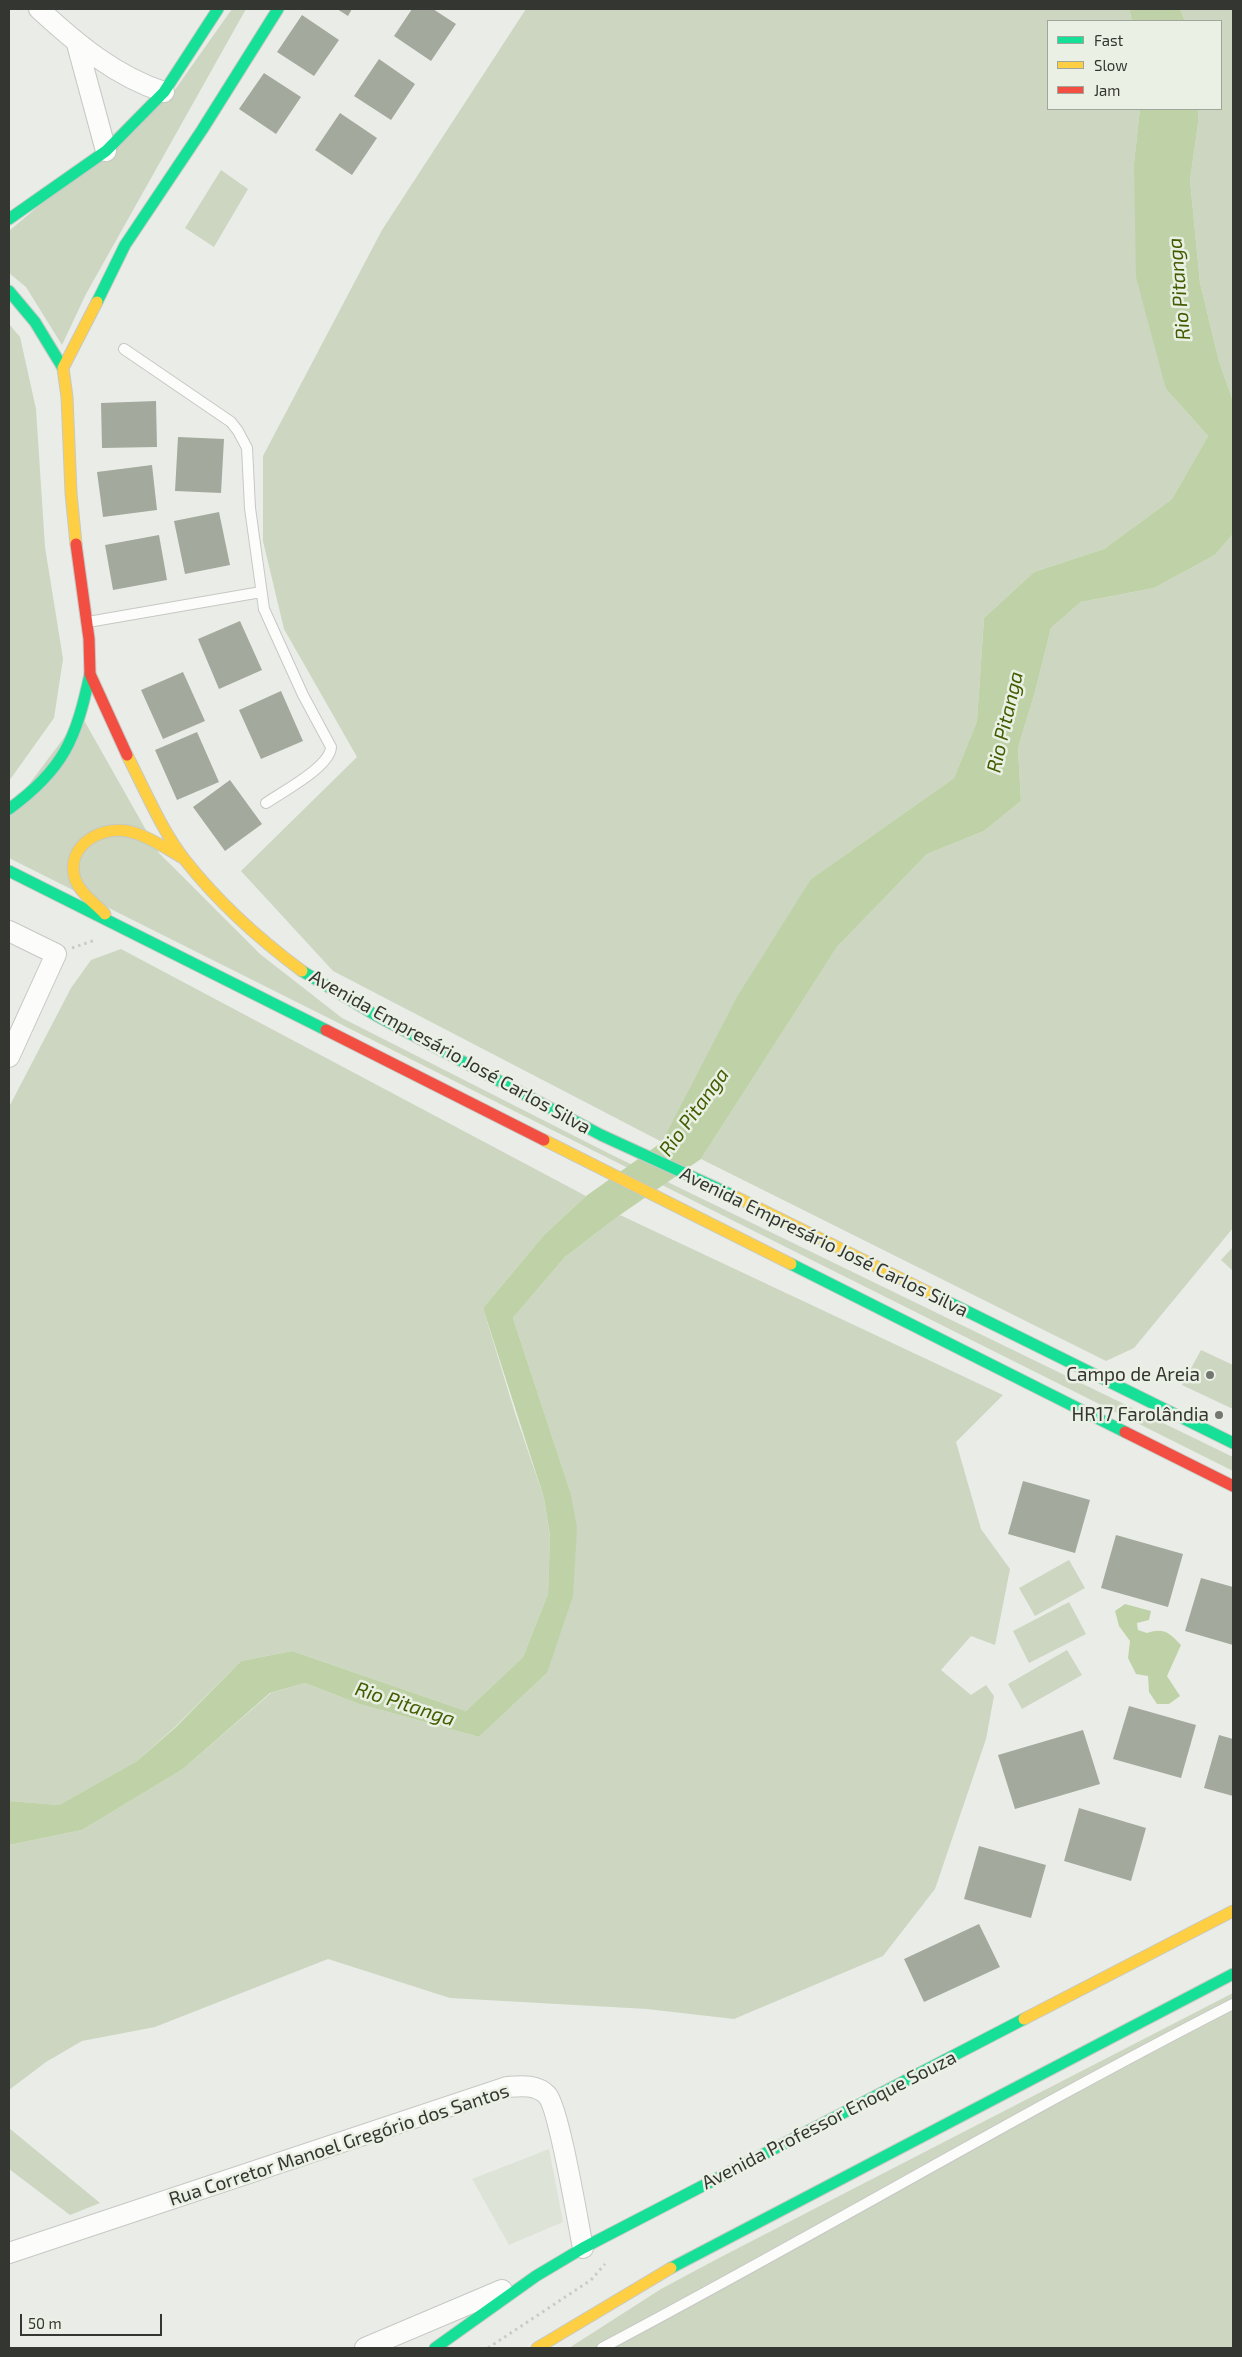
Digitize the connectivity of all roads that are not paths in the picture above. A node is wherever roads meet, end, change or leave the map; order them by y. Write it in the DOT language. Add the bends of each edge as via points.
graph roads {
  1 [pos="39,9"];
  2 [pos="218,9"];
  3 [pos="278,9"];
  4 [pos="77,44"];
  5 [pos="164,92"];
  6 [pos="106,151"];
  7 [pos="9,219"];
  8 [pos="9,291"];
  9 [pos="124,349"];
  10 [pos="63,368"];
  11 [pos="262,592"];
  12 [pos="86,622"];
  13 [pos="90,674"];
  14 [pos="266,803"];
  15 [pos="9,809"];
  16 [pos="184,859"];
  17 [pos="9,871"];
  18 [pos="119,927"];
  19 [pos="9,931"];
  20 [pos="9,1057"];
  21 [pos="1233,1443"];
  22 [pos="1233,1486"];
  23 [pos="1233,1911"];
  24 [pos="1233,1974"];
  25 [pos="1233,2004"];
  26 [pos="583,2248"];
  27 [pos="9,2254"];
  28 [pos="536,2276"];
  29 [pos="365,2348"];
  30 [pos="435,2348"];
  31 [pos="537,2348"];
  32 [pos="602,2348"];
  1 -- 4 [label="street"];
  2 -- 5 [label="main road"];
  3 -- 10 [label="main road" via="125,245"];
  4 -- 5 [label="street" via="143,85"];
  4 -- 6 [label="street"];
  5 -- 6 [label="main road"];
  6 -- 7 [label="main road"];
  8 -- 10 [label="main road"];
  9 -- 11 [label="lane" via="231,422 242,437 246,448 250,508"];
  10 -- 12 [label="main road, Avenida Empresário José Carlos Silva" via="71,493"];
  11 -- 12 [label="lane"];
  11 -- 14 [label="lane" via="268,618 331,747 330,756 319,767"];
  12 -- 13 [label="main road, Avenida Empresário José Carlos Silva"];
  13 -- 15 [label="main road" via="82,711 66,753 42,784"];
  13 -- 16 [label="main road, Avenida Empresário José Carlos Silva" via="155,810"];
  16 -- 18 [label="main road" via="128,831 111,829 93,835 80,847 74,860 74,875 86,893"];
  16 -- 21 [label="main road, Avenida Empresário José Carlos Silva" via="234,914 270,946 311,977 377,1016 601,1135"];
  17 -- 18 [label="main road, Avenida Empresário José Carlos Silva"];
  18 -- 22 [label="main road, Avenida Empresário José Carlos Silva"];
  19 -- 20 [label="street" via="56,954"];
  23 -- 26 [label="main road, Avenida Professor Enoque Souza"];
  24 -- 31 [label="main road" via="685,2260"];
  25 -- 32 [label="lane" via="1120,2062 724,2284"];
  26 -- 27 [label="street, Rua Corretor Manoel Gregório dos Santos" via="558,2124 549,2097 540,2090 523,2086 507,2087"];
  26 -- 28 [label="main road, Avenida Professor Enoque Souza"];
  28 -- 29 [label="street"];
  28 -- 30 [label="main road, Avenida Professor Enoque Souza"];
}
